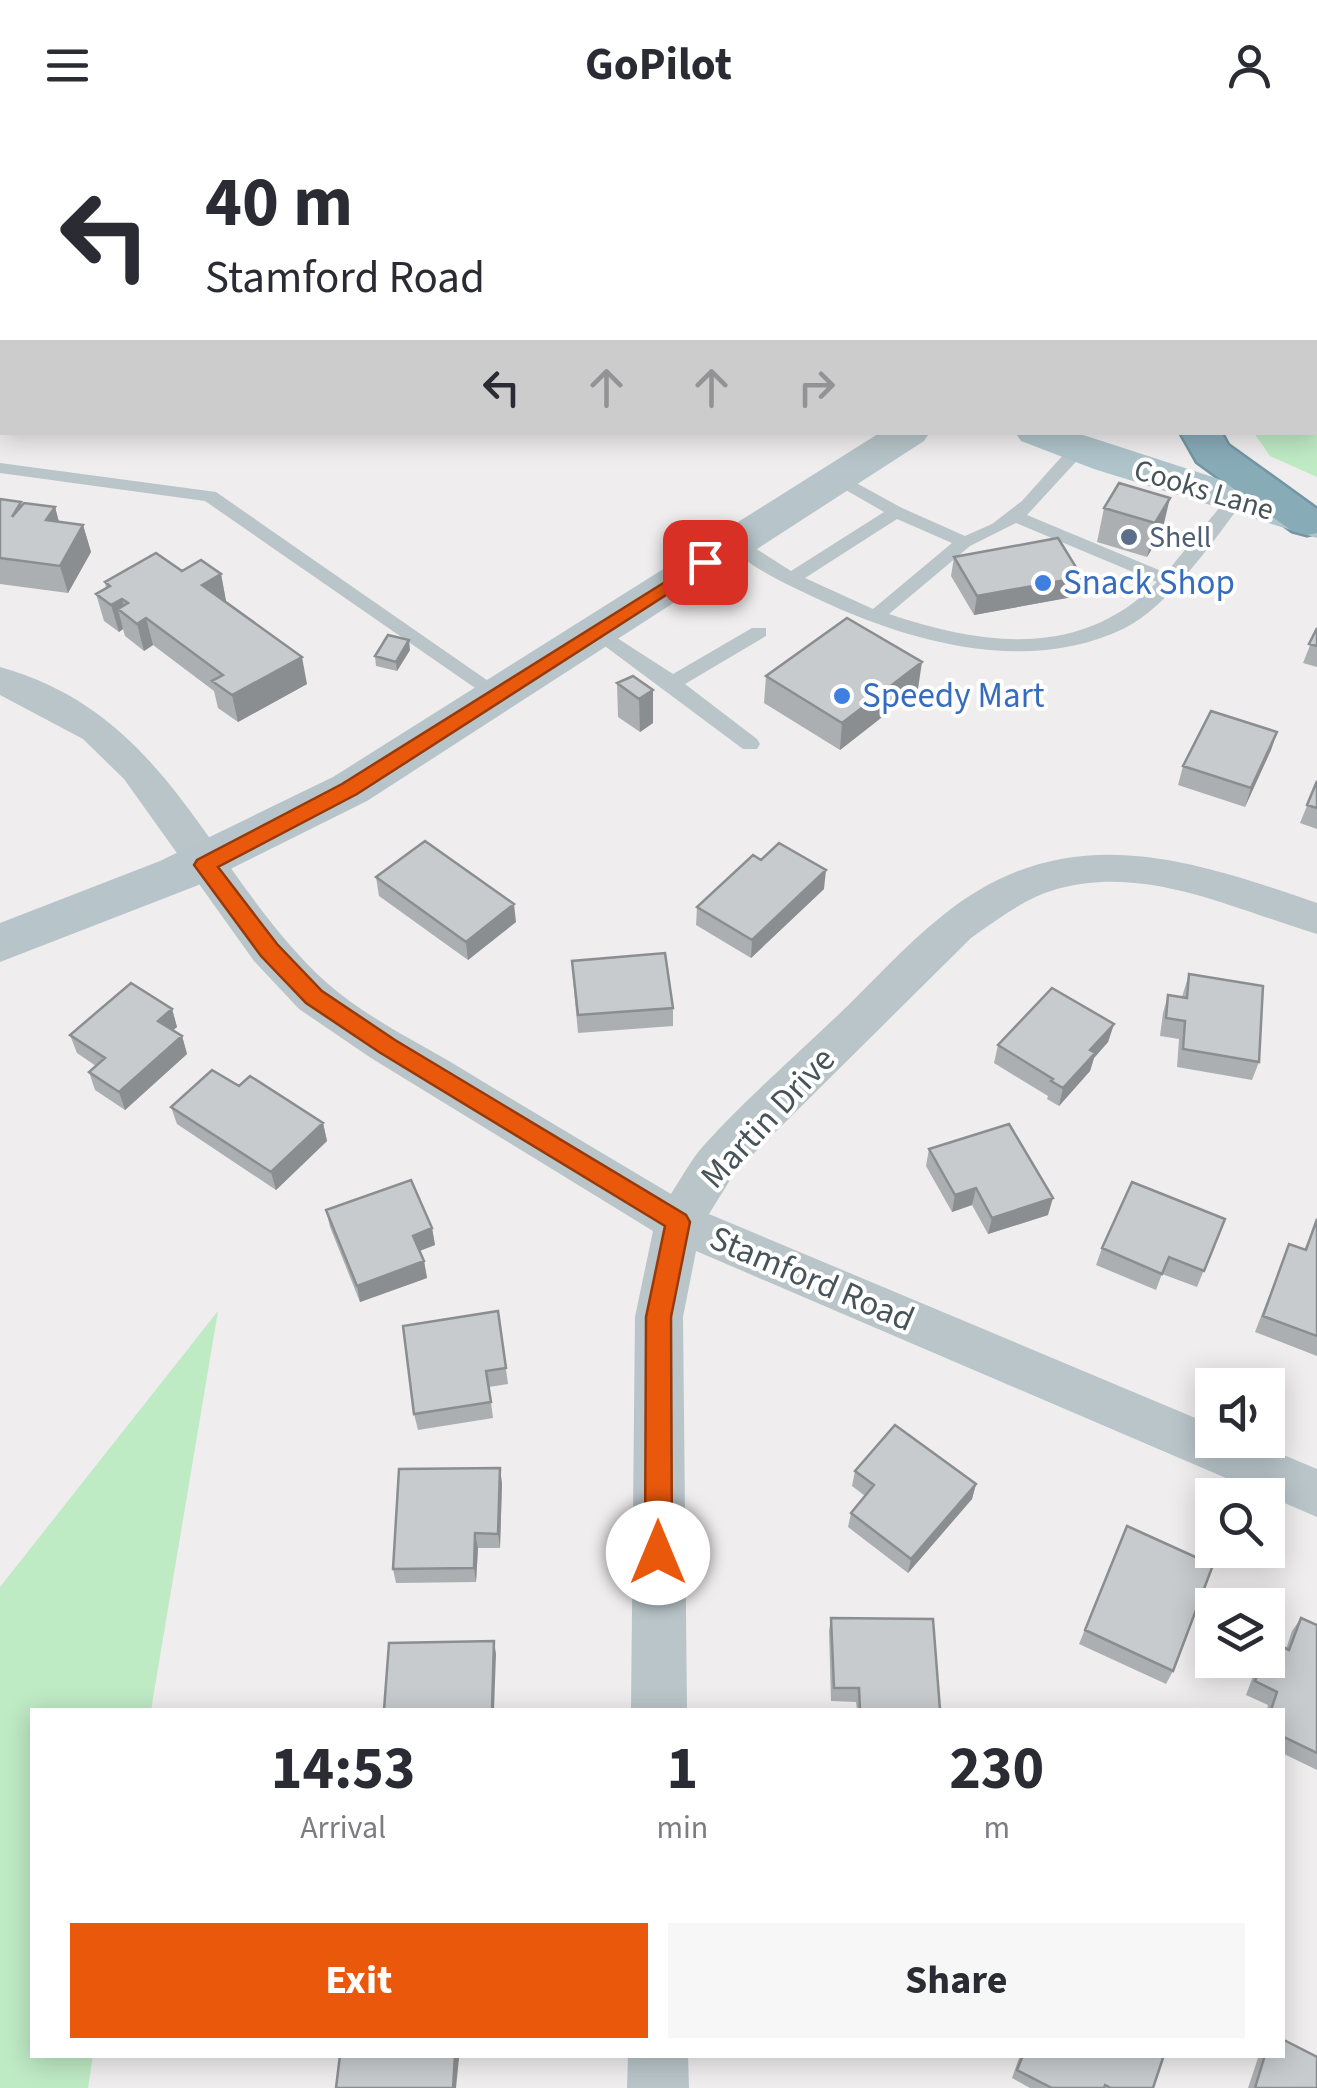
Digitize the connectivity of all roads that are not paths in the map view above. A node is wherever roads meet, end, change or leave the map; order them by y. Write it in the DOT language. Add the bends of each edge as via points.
graph roads {
  1 [pos="905,435"];
  2 [pos="1043,435"];
  3 [pos="1202,435"];
  4 [pos="1078,449"];
  5 [pos="0,468"];
  6 [pos="838,478"];
  7 [pos="1235,500"];
  8 [pos="896,512"];
  9 [pos="1014,516"];
  10 [pos="1312,523"];
  11 [pos="964,542"];
  12 [pos="734,543"];
  13 [pos="791,579"];
  14 [pos="1167,580"];
  15 [pos="877,616"];
  16 [pos="597,631"];
  17 [pos="759,632"];
  18 [pos="0,680"];
  19 [pos="672,683"];
  20 [pos="498,694"];
  21 [pos="750,744"];
  22 [pos="204,865"];
  23 [pos="1317,919"];
  24 [pos="0,943"];
  25 [pos="678,1222"];
  26 [pos="1317,1493"];
  27 [pos="658,1708"];
  28 [pos="658,2058"];
  29 [pos="658,2088"];
  1 -- 6 [label="street"];
  2 -- 4 [label="main road, Cooks Lane"];
  3 -- 10 [label="highway" via="1224,463"];
  4 -- 7 [label="main road, Cooks Lane"];
  4 -- 9 [label="lane"];
  5 -- 20 [label="lane" via="210,496"];
  6 -- 8 [label="lane"];
  6 -- 12 [label="street"];
  7 -- 10 [label="main road, Cooks Lane"];
  7 -- 14 [label="lane"];
  8 -- 11 [label="lane"];
  8 -- 13 [label="lane"];
  9 -- 11 [label="lane" via="988,536"];
  9 -- 14 [label="lane"];
  11 -- 15 [label="lane"];
  12 -- 13 [label="lane"];
  12 -- 16 [label="street"];
  13 -- 15 [label="lane"];
  14 -- 15 [label="lane" via="1122,623 1072,641 963,641"];
  16 -- 19 [label="lane"];
  16 -- 20 [label="street"];
  17 -- 19 [label="lane"];
  18 -- 22 [label="street, Stamford Road" via="98,730 138,770"];
  19 -- 21 [label="lane"];
  20 -- 22 [label="street" via="350,789"];
  22 -- 24 [label="street"];
  22 -- 25 [label="street, Stamford Road" via="314,997"];
  23 -- 25 [label="street, Martin Drive" via="1143,865 1061,872 1022,885 956,927 719,1159"];
  25 -- 26 [label="street, Stamford Road"];
  25 -- 27 [label="street, Martin Drive" via="659,1317"];
  28 -- 29 [label="street"];
}
